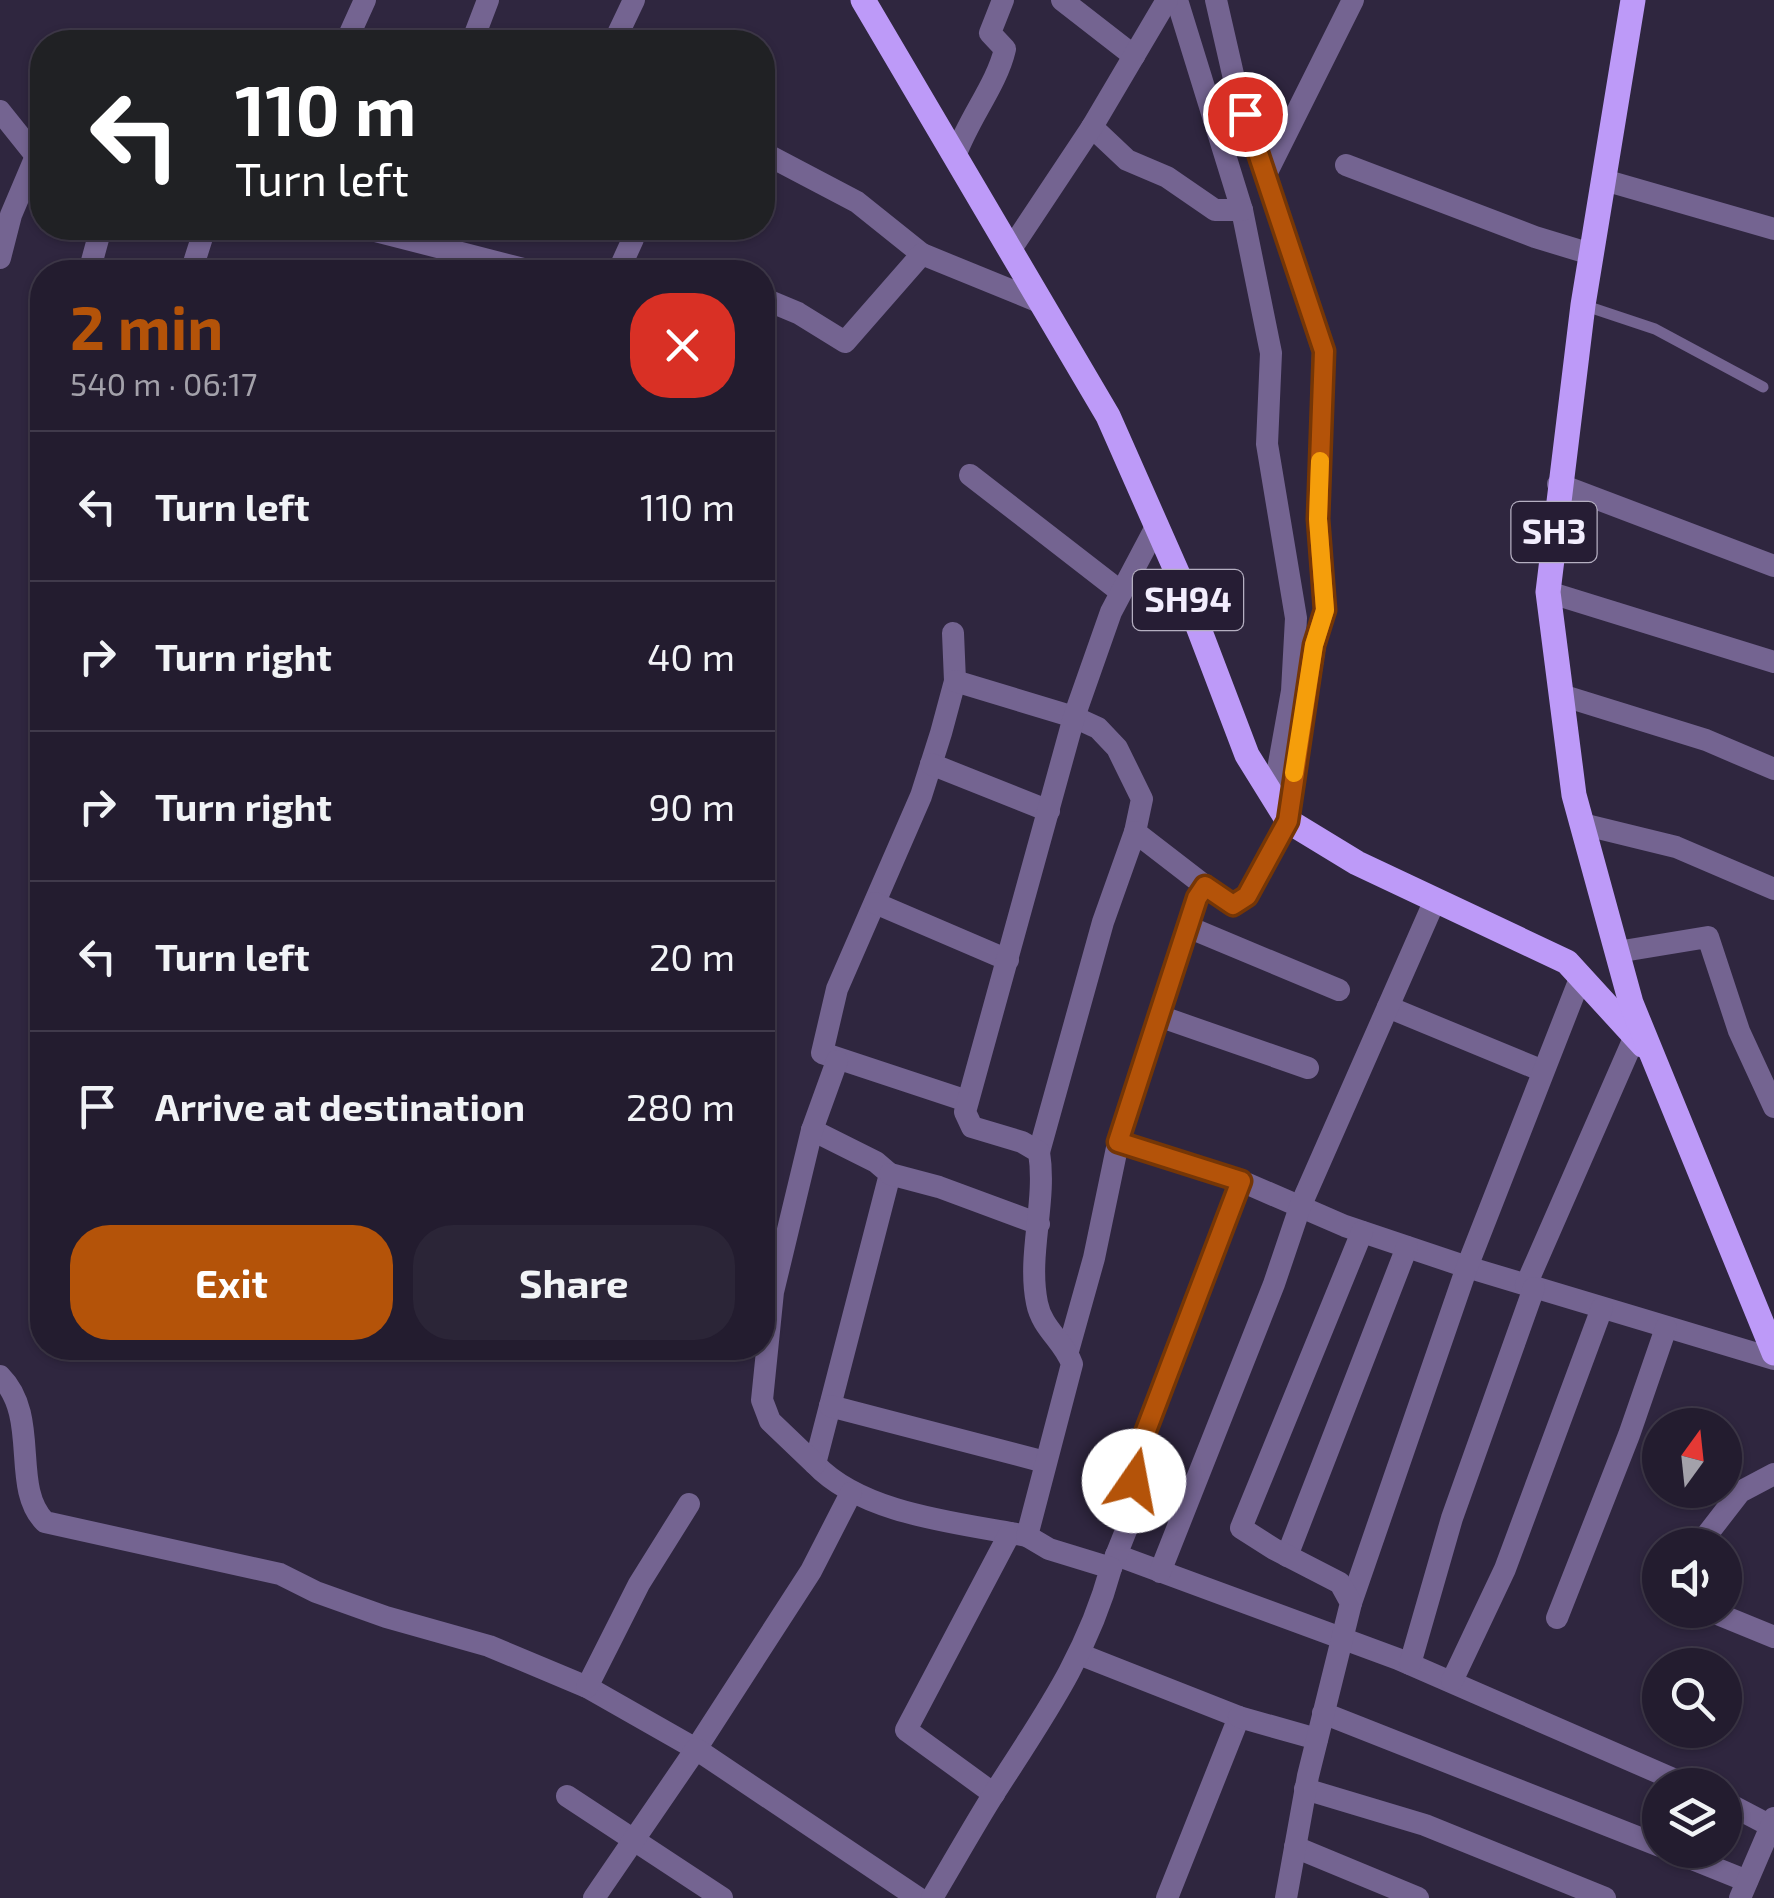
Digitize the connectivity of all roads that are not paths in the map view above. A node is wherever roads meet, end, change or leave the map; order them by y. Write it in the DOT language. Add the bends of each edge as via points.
graph roads {
  1 [pos="365,0"];
  2 [pos="488,0"];
  3 [pos="634,0"];
  4 [pos="863,0"];
  5 [pos="1003,0"];
  6 [pos="1062,0"];
  7 [pos="1167,0"];
  8 [pos="1177,0"];
  9 [pos="1216,0"];
  10 [pos="1354,0"];
  11 [pos="1634,0"];
  12 [pos="351,30"];
  13 [pos="477,30"];
  14 [pos="620,30"];
  15 [pos="1134,56"];
  16 [pos="0,111"];
  17 [pos="1092,127"];
  18 [pos="30,146"];
  19 [pos="956,154"];
  20 [pos="775,159"];
  21 [pos="1346,165"];
  22 [pos="30,176"];
  23 [pos="1265,176"];
  24 [pos="1604,180"];
  25 [pos="1242,210"];
  26 [pos="1774,228"];
  27 [pos="411,240"];
  28 [pos="1011,248"];
  29 [pos="922,254"];
  30 [pos="1591,254"];
  31 [pos="0,258"];
  32 [pos="488,260"];
  33 [pos="775,303"];
  34 [pos="1042,303"];
  35 [pos="1583,305"];
  36 [pos="1762,387"];
  37 [pos="970,475"];
  38 [pos="1558,484"];
  39 [pos="1157,526"];
  40 [pos="1774,566"];
  41 [pos="1122,592"];
  42 [pos="1548,592"];
  43 [pos="953,632"];
  44 [pos="1774,662"];
  45 [pos="955,680"];
  46 [pos="1561,695"];
  47 [pos="1074,717"];
  48 [pos="931,764"];
  49 [pos="1774,769"];
  50 [pos="1273,797"];
  51 [pos="1049,810"];
  52 [pos="1288,821"];
  53 [pos="1582,824"];
  54 [pos="1136,832"];
  55 [pos="1205,886"];
  56 [pos="1774,889"];
  57 [pos="1435,900"];
  58 [pos="874,903"];
  59 [pos="1188,927"];
  60 [pos="1618,952"];
  61 [pos="1008,960"];
  62 [pos="1581,976"];
  63 [pos="1339,990"];
  64 [pos="1388,1007"];
  65 [pos="1159,1016"];
  66 [pos="1635,1036"];
  67 [pos="1653,1056"];
  68 [pos="837,1061"];
  69 [pos="1308,1068"];
  70 [pos="1543,1070"];
  71 [pos="967,1101"];
  72 [pos="1774,1107"];
  73 [pos="812,1130"];
  74 [pos="1118,1142"];
  75 [pos="1038,1152"];
  76 [pos="890,1174"];
  77 [pos="1241,1181"];
  78 [pos="1300,1207"];
  79 [pos="1038,1224"];
  80 [pos="1362,1232"];
  81 [pos="1407,1247"];
  82 [pos="1467,1268"];
  83 [pos="775,1284"];
  84 [pos="1530,1286"];
  85 [pos="1602,1308"];
  86 [pos="1666,1328"];
  87 [pos="1068,1351"];
  88 [pos="1774,1356"];
  89 [pos="766,1360"];
  90 [pos="0,1376"];
  91 [pos="830,1406"];
  92 [pos="1045,1462"];
  93 [pos="816,1464"];
  94 [pos="1774,1474"];
  95 [pos="851,1493"];
  96 [pos="688,1504"];
  97 [pos="1712,1528"];
  98 [pos="1019,1534"];
  99 [pos="1287,1556"];
  100 [pos="1114,1562"];
  101 [pos="1160,1572"];
  102 [pos="1351,1603"];
  103 [pos="1557,1618"];
  104 [pos="1742,1624"];
  105 [pos="1774,1637"];
  106 [pos="1342,1641"];
  107 [pos="1079,1654"];
  108 [pos="1410,1664"];
  109 [pos="1452,1681"];
  110 [pos="587,1686"];
  111 [pos="1324,1713"];
  112 [pos="1239,1717"];
  113 [pos="1317,1739"];
  114 [pos="696,1749"];
  115 [pos="1649,1768"];
  116 [pos="1306,1789"];
  117 [pos="994,1794"];
  118 [pos="566,1796"];
  119 [pos="1742,1809"];
  120 [pos="1772,1822"];
  121 [pos="635,1839"];
  122 [pos="1642,1839"];
  123 [pos="1295,1848"];
  124 [pos="1703,1868"];
  125 [pos="1743,1890"];
  126 [pos="594,1898"];
  127 [pos="722,1898"];
  128 [pos="918,1898"];
  129 [pos="932,1898"];
  130 [pos="1167,1898"];
  131 [pos="1286,1898"];
  132 [pos="1418,1898"];
  133 [pos="1606,1898"];
  1 -- 12 [label="street"];
  2 -- 13 [label="street"];
  3 -- 14 [label="street"];
  4 -- 19 [label="main road, SH94"];
  5 -- 19 [label="street" via="990,33 1005,48 1001,65"];
  6 -- 15 [label="street"];
  7 -- 15 [label="street"];
  8 -- 25 [label="street"];
  9 -- 23 [label="street"];
  10 -- 23 [label="street"];
  11 -- 24 [label="main road, SH3"];
  15 -- 17 [label="street"];
  16 -- 18 [label="street"];
  17 -- 25 [label="street" via="1128,160 1215,210"];
  17 -- 28 [label="street"];
  19 -- 28 [label="main road, SH94"];
  20 -- 29 [label="street" via="857,202"];
  21 -- 30 [label="street"];
  22 -- 31 [label="street"];
  23 -- 52 [label="street" via="1324,351 1318,519 1325,610"];
  24 -- 26 [label="street"];
  24 -- 30 [label="main road, SH3"];
  25 -- 50 [label="street" via="1271,353 1267,444 1296,618 1292,691"];
  27 -- 32 [label="street"];
  28 -- 34 [label="main road, SH94"];
  29 -- 33 [label="street" via="845,342"];
  29 -- 34 [label="street"];
  30 -- 35 [label="main road, SH3"];
  34 -- 39 [label="main road, SH94" via="1108,416"];
  35 -- 36 [label="lane" via="1655,329"];
  35 -- 38 [label="main road, SH3"];
  37 -- 41 [label="street"];
  38 -- 40 [label="street"];
  38 -- 42 [label="main road, SH3"];
  39 -- 41 [label="street"];
  39 -- 50 [label="main road, SH94" via="1247,754"];
  41 -- 47 [label="street"];
  42 -- 44 [label="street"];
  42 -- 46 [label="main road, SH3"];
  43 -- 45 [label="street"];
  45 -- 47 [label="street"];
  45 -- 48 [label="street"];
  46 -- 49 [label="street" via="1706,740"];
  46 -- 53 [label="main road, SH3"];
  47 -- 51 [label="street"];
  47 -- 54 [label="street" via="1098,728 1132,772 1142,799"];
  48 -- 51 [label="street"];
  48 -- 58 [label="street"];
  50 -- 52 [label="main road, SH94"];
  51 -- 61 [label="street"];
  52 -- 55 [label="street" via="1247,896 1233,905"];
  52 -- 57 [label="main road, SH94"];
  53 -- 56 [label="street" via="1676,847"];
  53 -- 60 [label="main road, SH3"];
  54 -- 55 [label="street"];
  54 -- 75 [label="street" via="1103,922"];
  55 -- 59 [label="street"];
  57 -- 62 [label="main road, SH94" via="1567,962"];
  57 -- 64 [label="street"];
  58 -- 61 [label="street"];
  58 -- 68 [label="street" via="837,989 822,1053"];
  59 -- 63 [label="street"];
  59 -- 65 [label="street"];
  60 -- 67 [label="main road, SH3"];
  60 -- 72 [label="street" via="1708,938"];
  61 -- 71 [label="street"];
  62 -- 66 [label="main road, SH94"];
  62 -- 70 [label="street"];
  64 -- 70 [label="street"];
  64 -- 78 [label="street"];
  65 -- 69 [label="street"];
  65 -- 74 [label="street"];
  66 -- 67 [label="main road, SH94"];
  66 -- 84 [label="street"];
  67 -- 88 [label="main road, SH3"];
  68 -- 71 [label="street"];
  68 -- 73 [label="street"];
  70 -- 82 [label="street"];
  71 -- 75 [label="street" via="972,1126"];
  73 -- 76 [label="street"];
  73 -- 83 [label="street"];
  74 -- 77 [label="street"];
  74 -- 87 [label="street"];
  75 -- 79 [label="street"];
  76 -- 79 [label="street"];
  76 -- 91 [label="street"];
  77 -- 78 [label="street"];
  77 -- 100 [label="street" via="1142,1441 1127,1528"];
  78 -- 80 [label="street"];
  78 -- 101 [label="street"];
  79 -- 87 [label="street" via="1038,1308 1051,1336"];
  80 -- 81 [label="street"];
  80 -- 99 [label="street" via="1242,1528"];
  81 -- 82 [label="street"];
  81 -- 99 [label="street"];
  82 -- 84 [label="street"];
  82 -- 102 [label="street"];
  84 -- 85 [label="street"];
  84 -- 108 [label="street"];
  85 -- 86 [label="street"];
  85 -- 109 [label="street" via="1504,1569"];
  86 -- 88 [label="street"];
  86 -- 103 [label="street"];
  87 -- 92 [label="street" via="1072,1364"];
  89 -- 93 [label="street" via="762,1400 770,1421"];
  90 -- 110 [label="street" via="14,1390 32,1510 45,1522 280,1574 386,1618 489,1646"];
  91 -- 92 [label="street"];
  91 -- 93 [label="street"];
  92 -- 98 [label="street"];
  93 -- 95 [label="street"];
  94 -- 97 [label="street" via="1740,1492"];
  95 -- 98 [label="street"];
  95 -- 114 [label="street" via="811,1571"];
  96 -- 110 [label="street"];
  98 -- 100 [label="street" via="1049,1549"];
  98 -- 117 [label="street" via="906,1730"];
  99 -- 102 [label="street" via="1340,1582"];
  100 -- 101 [label="street"];
  100 -- 107 [label="street"];
  101 -- 106 [label="street"];
  102 -- 106 [label="street"];
  104 -- 105 [label="street"];
  106 -- 108 [label="street"];
  106 -- 111 [label="street"];
  107 -- 112 [label="street"];
  107 -- 117 [label="street"];
  108 -- 109 [label="street"];
  109 -- 115 [label="street"];
  110 -- 114 [label="street"];
  111 -- 113 [label="street"];
  111 -- 122 [label="street"];
  112 -- 113 [label="street"];
  112 -- 130 [label="street"];
  113 -- 116 [label="street"];
  114 -- 121 [label="street"];
  114 -- 128 [label="street"];
  116 -- 123 [label="street"];
  116 -- 133 [label="street" via="1425,1825"];
  117 -- 129 [label="street"];
  118 -- 121 [label="street"];
  119 -- 120 [label="street"];
  120 -- 125 [label="street"];
  121 -- 126 [label="street"];
  121 -- 127 [label="street"];
  123 -- 131 [label="street"];
  123 -- 132 [label="street"];
  124 -- 125 [label="street"];
}
